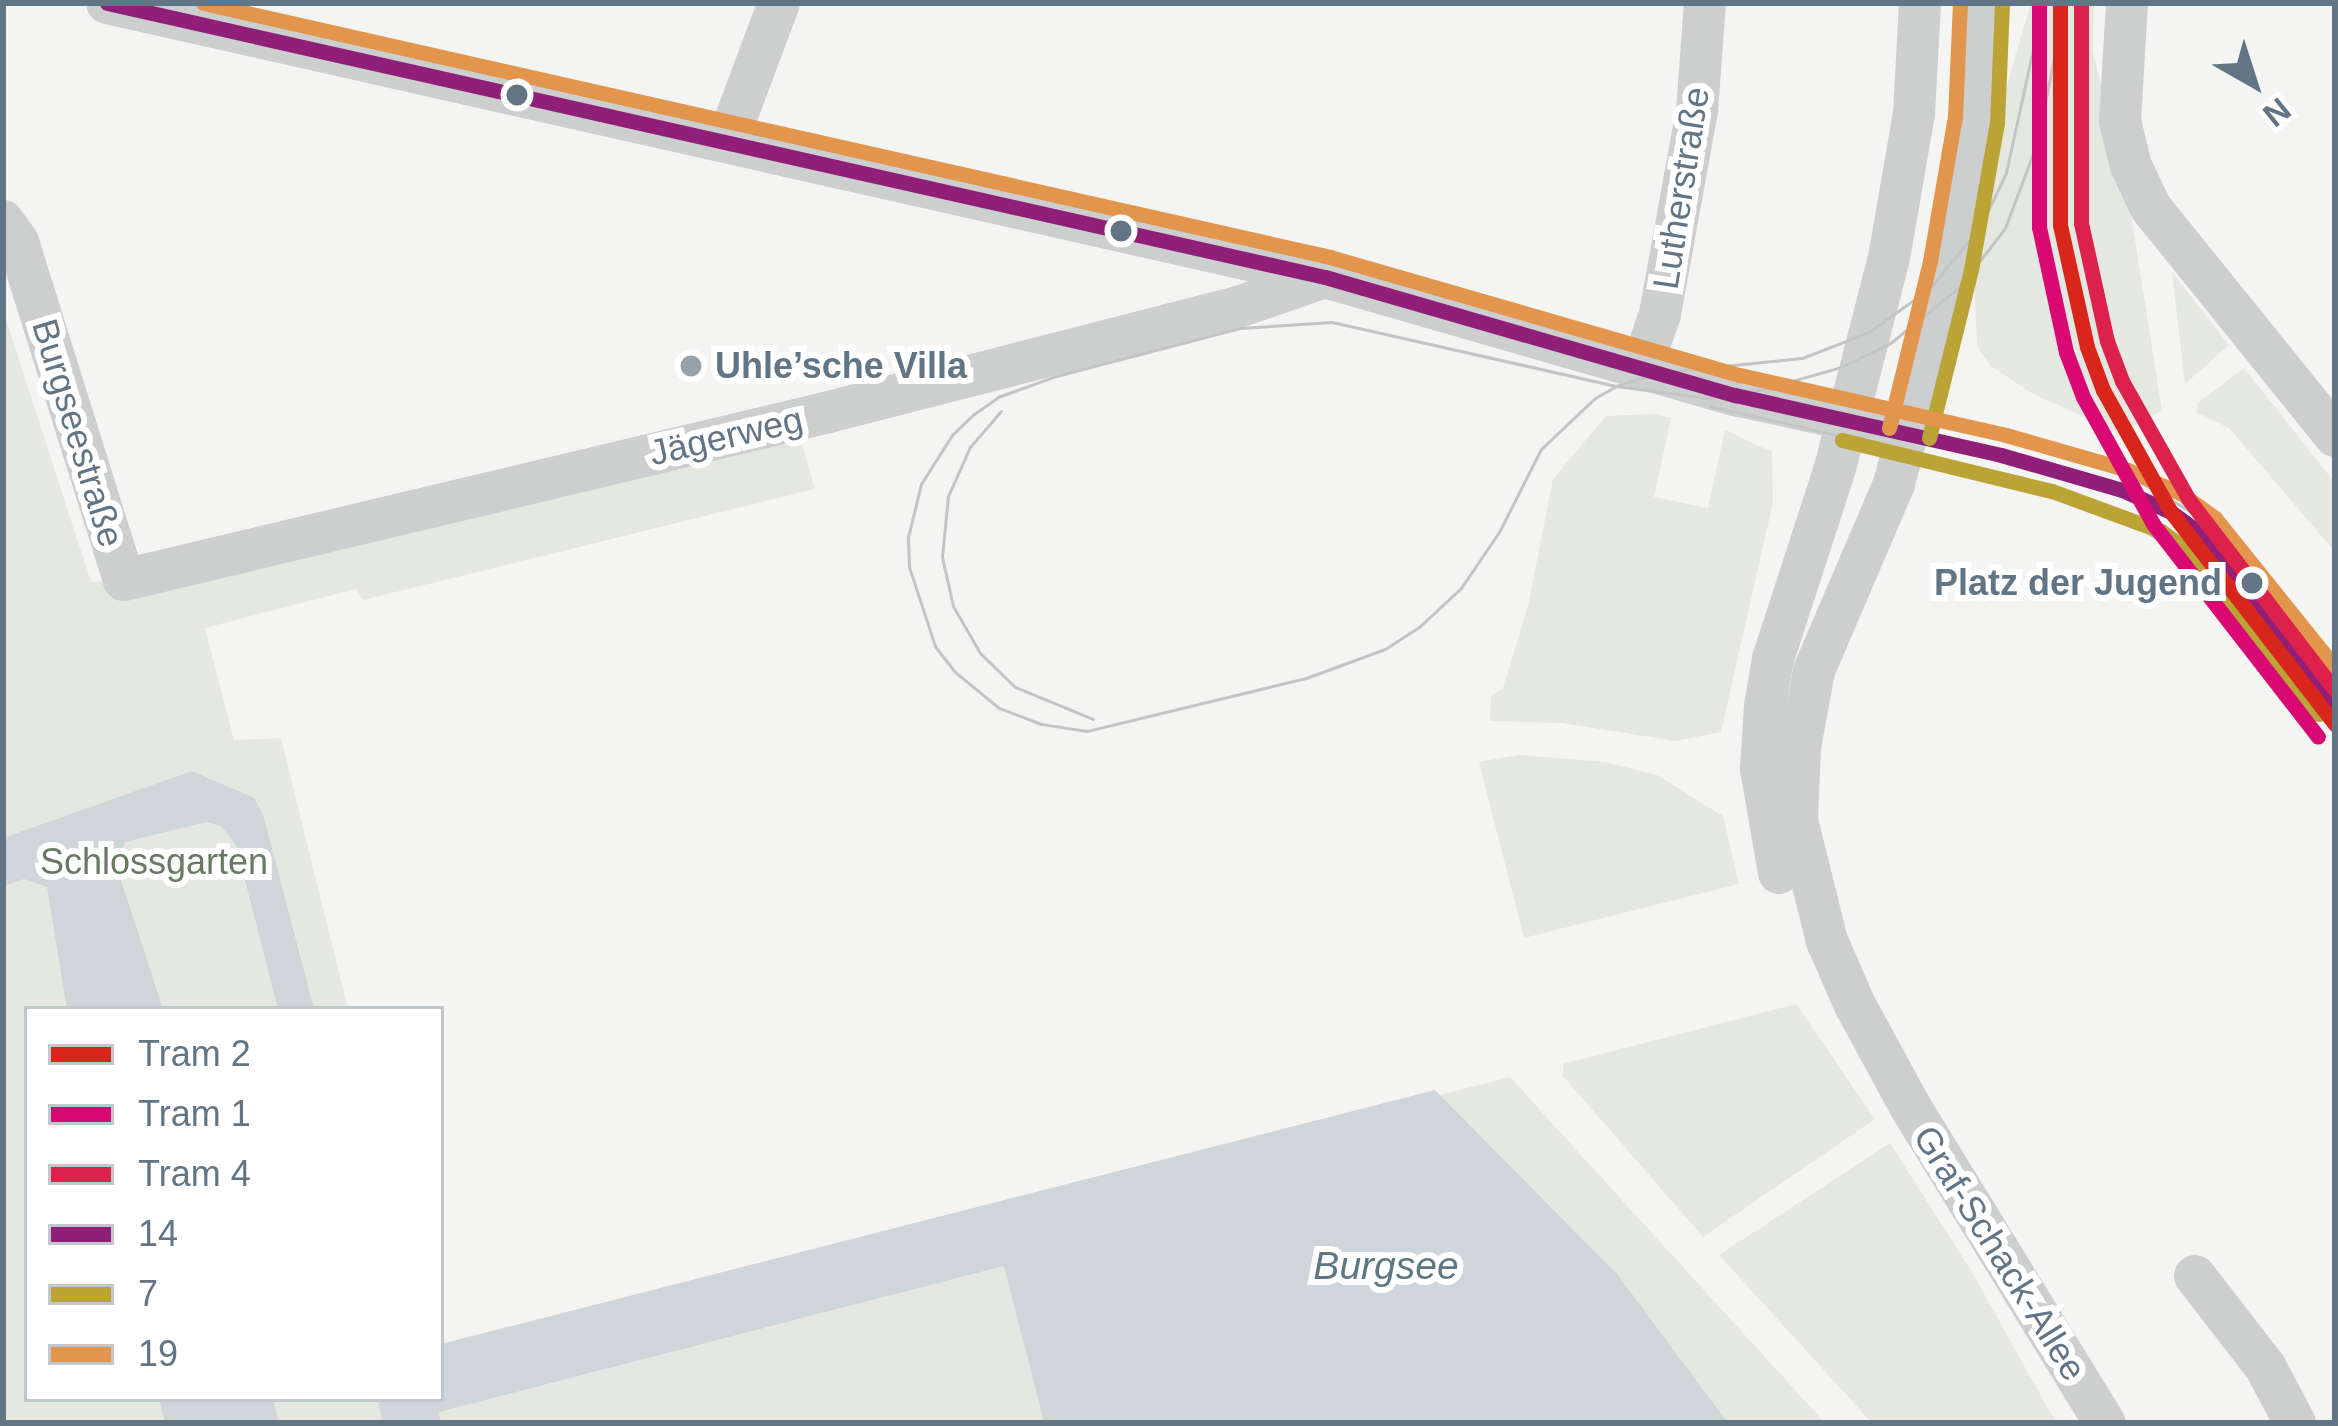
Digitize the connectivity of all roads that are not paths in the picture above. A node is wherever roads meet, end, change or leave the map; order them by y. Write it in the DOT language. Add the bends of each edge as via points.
graph roads {
  1 [pos="107,3"];
  2 [pos="779,3"];
  3 [pos="1920,3"];
  4 [pos="1982,3"];
  5 [pos="2127,3"];
  6 [pos="1704,21"];
  7 [pos="728,142"];
  8 [pos="3,221"];
  9 [pos="1324,277"];
  10 [pos="1641,369"];
  11 [pos="1847,420"];
  12 [pos="1909,434"];
  13 [pos="2335,436"];
  14 [pos="124,580"];
  15 [pos="1895,1082"];
  16 [pos="2195,1276"];
  17 [pos="2105,1423"];
  18 [pos="2295,1423"];
  1 -- 7 [label="street"];
  2 -- 7 [label="street"];
  3 -- 11 [label="street, Graf-Schack-Allee" via="1904,176"];
  4 -- 12 [label="street, Graf-Schack-Allee" via="1969,161"];
  5 -- 13 [label="street" via="2120,121 2151,208"];
  6 -- 10 [label="street, Lutherstraße" via="1660,314"];
  7 -- 9 [label="street"];
  8 -- 14 [label="street, Burgseestraße" via="18,242"];
  9 -- 10 [label="street"];
  9 -- 14 [label="street, Jägerweg" via="1235,308 825,412"];
  10 -- 11 [label="street"];
  11 -- 12 [label="street"];
  11 -- 15 [label="street, Graf-Schack-Allee" via="1773,659 1761,770 1783,888 1803,940"];
  12 -- 15 [label="street, Graf-Schack-Allee" via="1814,671 1799,747 1797,820 1827,941"];
  15 -- 17 [label="street, Graf-Schack-Allee"];
  16 -- 18 [label="street" via="2266,1367"];
}
